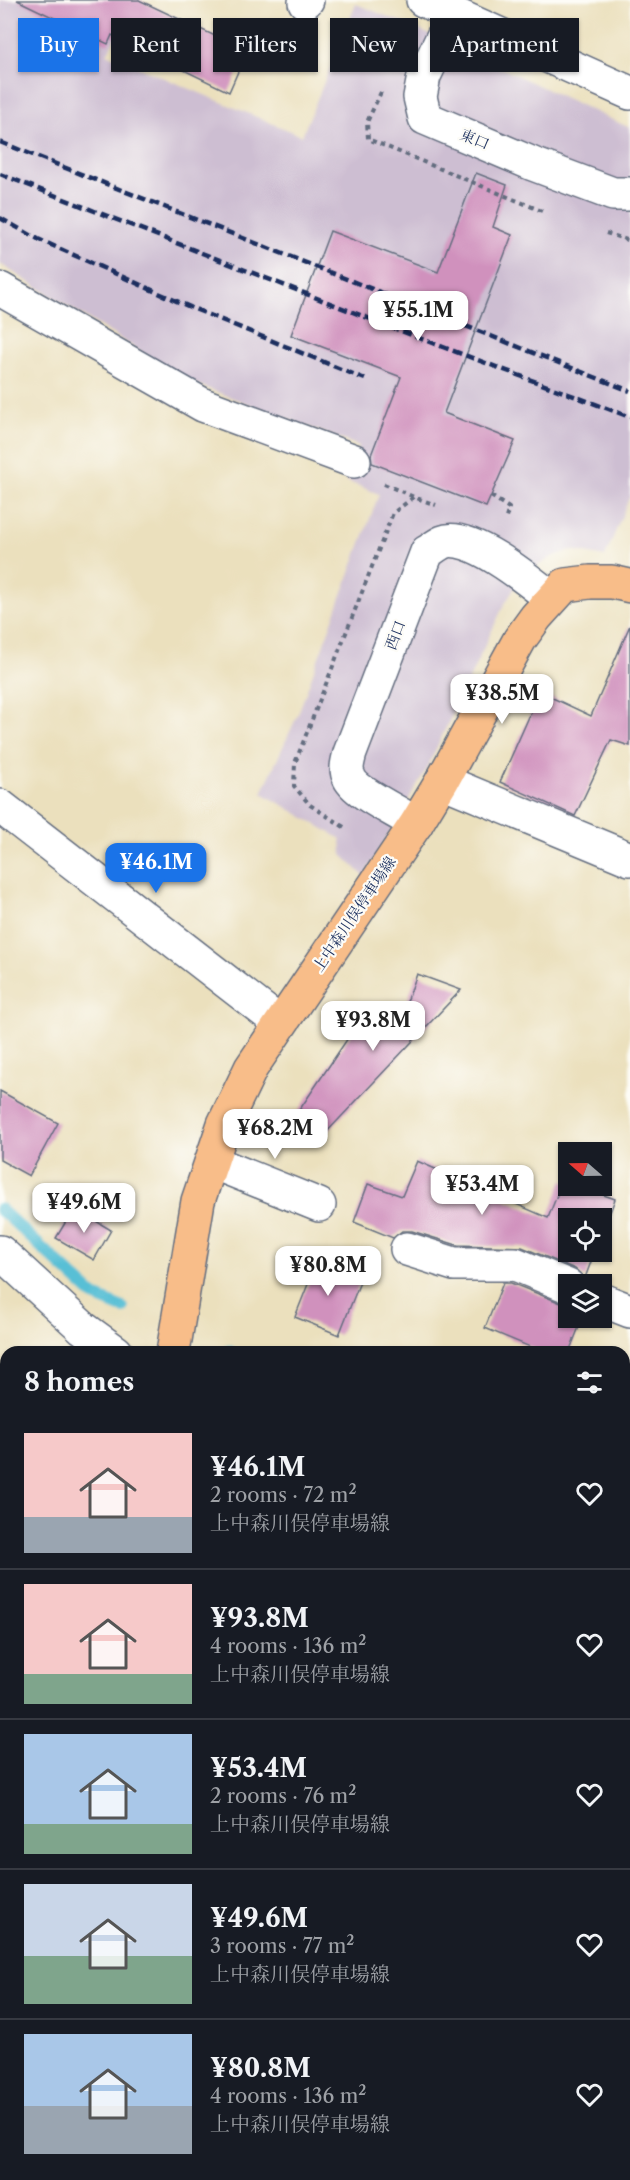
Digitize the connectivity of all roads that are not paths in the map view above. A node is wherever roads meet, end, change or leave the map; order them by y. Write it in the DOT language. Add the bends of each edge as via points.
graph roads {
  1 [pos="423,0"];
  2 [pos="453,14"];
  3 [pos="630,93"];
  4 [pos="630,195"];
  5 [pos="0,289"];
  6 [pos="354,460"];
  7 [pos="630,586"];
  8 [pos="551,598"];
  9 [pos="442,780"];
  10 [pos="0,807"];
  11 [pos="416,824"];
  12 [pos="630,859"];
  13 [pos="280,1023"];
  14 [pos="212,1162"];
  15 [pos="320,1206"];
  16 [pos="407,1249"];
  17 [pos="0,1252"];
  18 [pos="558,1282"];
  19 [pos="612,1304"];
  20 [pos="630,1311"];
  21 [pos="108,1346"];
  22 [pos="174,1346"];
  1 -- 2 [label="street"];
  2 -- 3 [label="street"];
  2 -- 4 [label="street, 東口" via="424,76 420,97 425,118 533,164 613,194"];
  5 -- 6 [label="street" via="203,405"];
  7 -- 8 [label="main road" via="612,582 565,585"];
  8 -- 9 [label="main road, 上中森川俣停車場線" via="520,639"];
  8 -- 11 [label="street, 西口" via="502,561 467,543 444,541 427,552 347,767 349,778 358,789"];
  9 -- 11 [label="main road, 上中森川俣停車場線"];
  9 -- 12 [label="street"];
  10 -- 13 [label="street"];
  11 -- 13 [label="main road, 上中森川俣停車場線"];
  13 -- 14 [label="main road, 上中森川俣停車場線" via="251,1068 224,1124"];
  14 -- 15 [label="street"];
  14 -- 22 [label="main road, 上中森川俣停車場線" via="198,1201"];
  16 -- 18 [label="street" via="454,1264 515,1264"];
  17 -- 21 [label="street"];
  19 -- 20 [label="street"];
}
